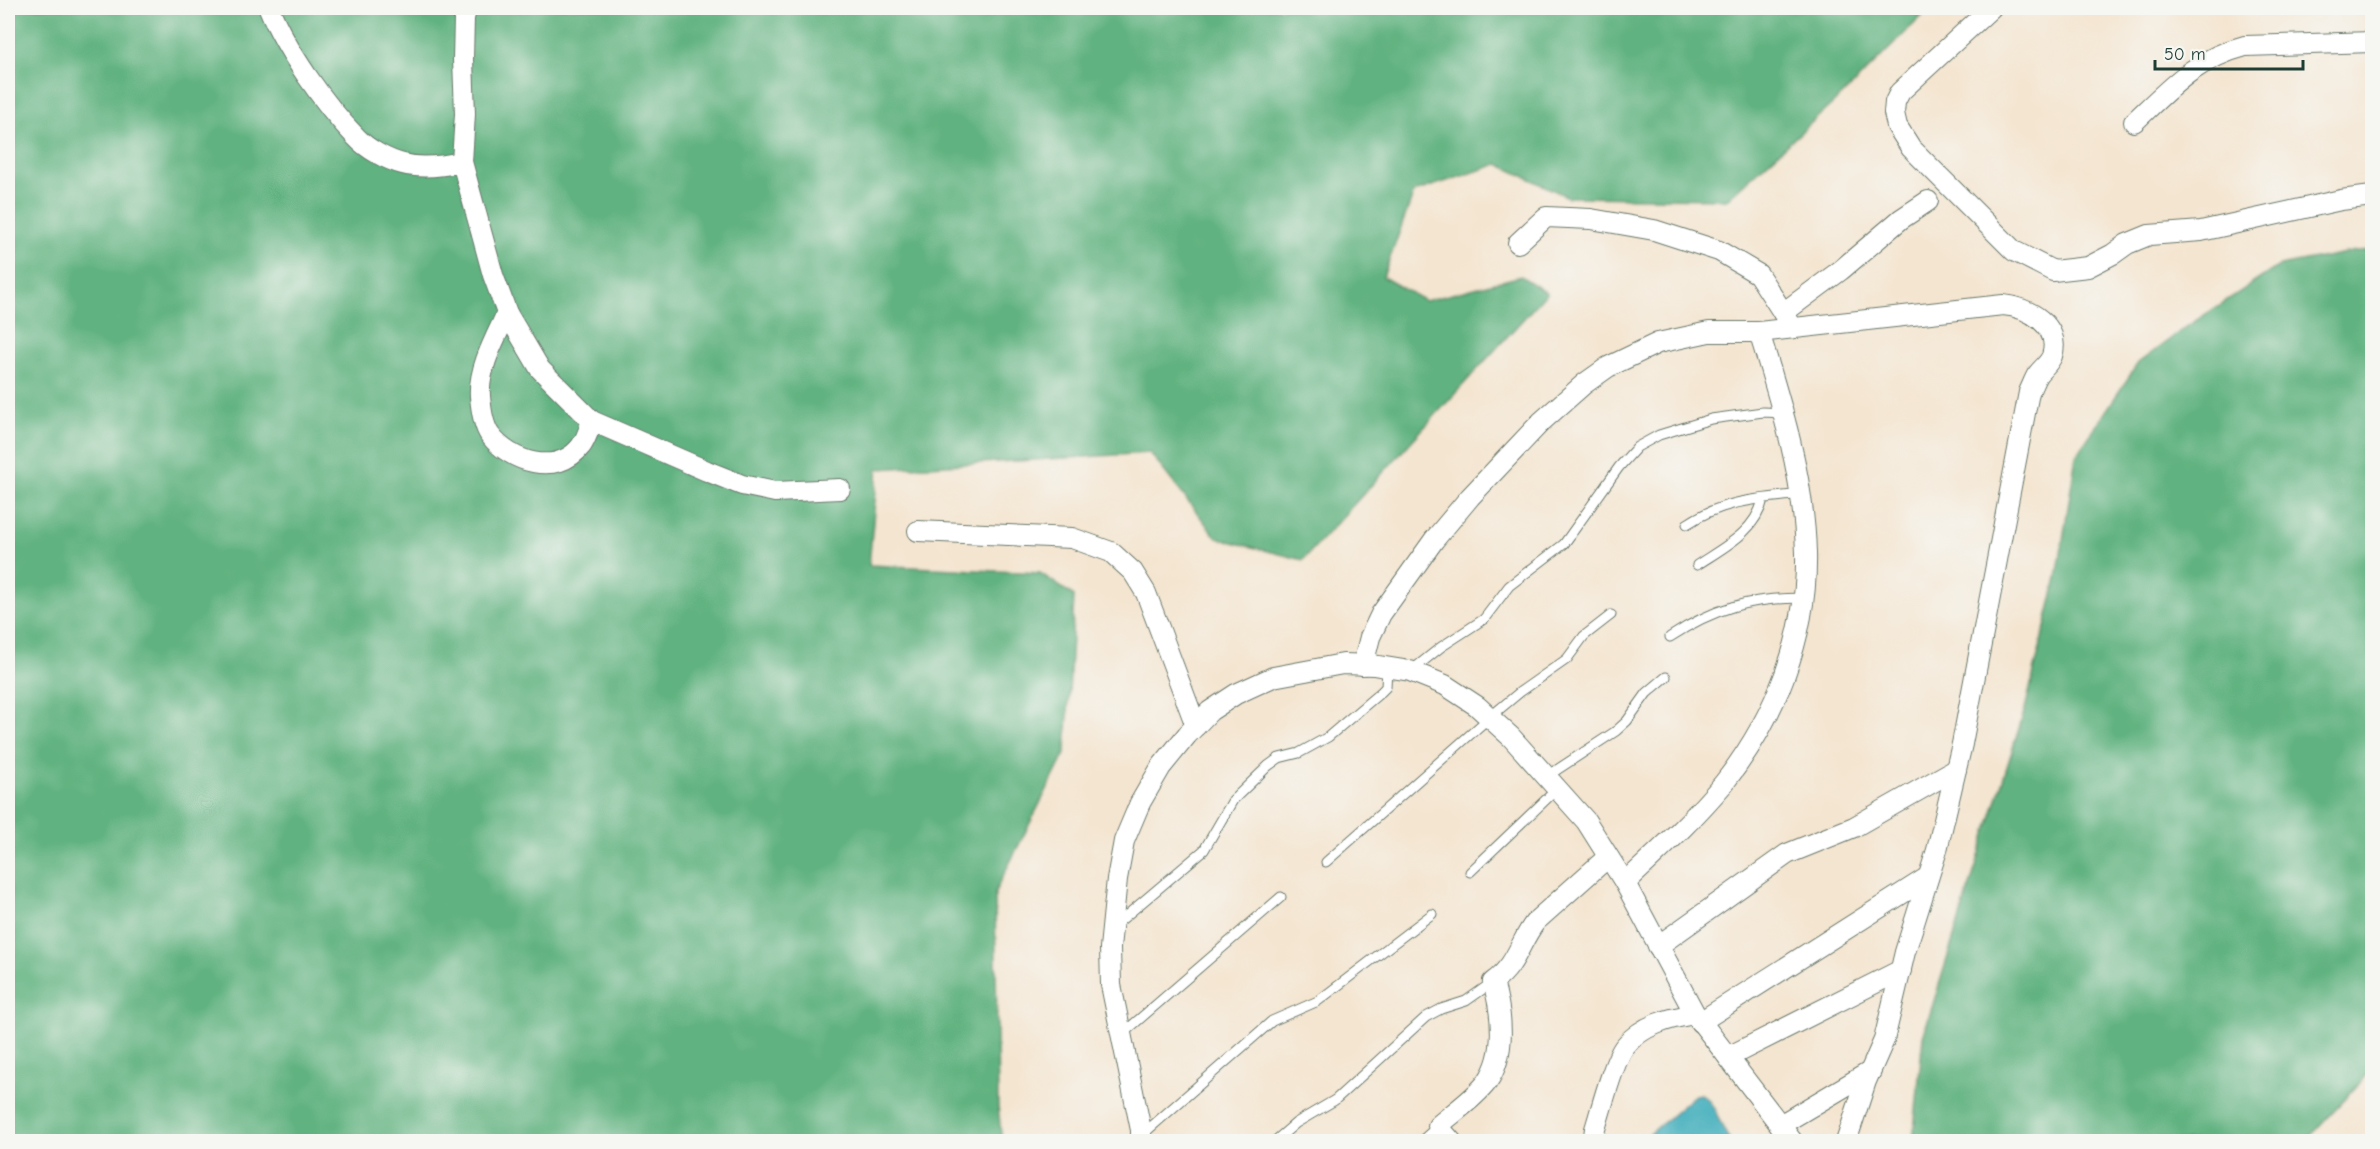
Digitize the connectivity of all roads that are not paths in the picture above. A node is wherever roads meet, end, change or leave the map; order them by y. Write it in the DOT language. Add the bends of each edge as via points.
graph roads {
  1 [pos="269,8"];
  2 [pos="467,8"];
  3 [pos="1990,8"];
  4 [pos="2373,42"];
  5 [pos="2134,122"];
  6 [pos="462,162"];
  7 [pos="2373,196"];
  8 [pos="1928,201"];
  9 [pos="1518,243"];
  10 [pos="507,314"];
  11 [pos="1788,320"];
  12 [pos="1759,332"];
  13 [pos="1784,413"];
  14 [pos="592,421"];
  15 [pos="840,489"];
  16 [pos="1801,494"];
  17 [pos="1763,499"];
  18 [pos="1687,524"];
  19 [pos="918,531"];
  20 [pos="1697,566"];
  21 [pos="1803,598"];
  22 [pos="1611,615"];
  23 [pos="1670,637"];
  24 [pos="1363,665"];
  25 [pos="1387,668"];
  26 [pos="1410,671"];
  27 [pos="1666,677"];
  28 [pos="1490,717"];
  29 [pos="1196,726"];
  30 [pos="1956,769"];
  31 [pos="1552,783"];
  32 [pos="1608,857"];
  33 [pos="1326,862"];
  34 [pos="1470,872"];
  35 [pos="1928,877"];
  36 [pos="1625,883"];
  37 [pos="1281,897"];
  38 [pos="1432,914"];
  39 [pos="1112,927"];
  40 [pos="1658,946"];
  41 [pos="1901,970"];
  42 [pos="1493,982"];
  43 [pos="1698,1018"];
  44 [pos="1121,1035"];
  45 [pos="1728,1057"];
  46 [pos="1871,1071"];
  47 [pos="1780,1125"];
  48 [pos="1438,1126"];
  49 [pos="1594,1135"];
  50 [pos="1141,1139"];
  51 [pos="1274,1142"];
  52 [pos="1420,1142"];
  53 [pos="1452,1142"];
  54 [pos="1576,1142"];
  55 [pos="1793,1142"];
  56 [pos="1846,1142"];
  1 -- 6 [label="street" via="303,69 356,138 375,152 403,164 442,167"];
  2 -- 6 [label="street"];
  3 -- 7 [label="street" via="1900,92 1895,102 1897,126 1911,148 2014,251 2053,271 2088,267 2149,235 2201,231"];
  4 -- 5 [label="street" via="2245,46 2225,51 2191,70"];
  6 -- 10 [label="street"];
  8 -- 11 [label="street" via="1841,270"];
  9 -- 11 [label="street" via="1546,217 1591,219 1654,230 1719,251 1758,274"];
  10 -- 14 [label="street" via="540,369"];
  10 -- 14 [label="street" via="486,364 480,393 489,434 509,455 548,464 564,460 581,446"];
  11 -- 12 [label="street"];
  11 -- 30 [label="street" via="2003,304 2032,313 2049,331 2052,354 2029,392"];
  12 -- 13 [label="street"];
  12 -- 24 [label="street" via="1709,332 1658,344 1608,368 1566,399 1511,453 1434,540 1381,614"];
  13 -- 16 [label="street"];
  13 -- 26 [label="lane" via="1711,419 1659,435 1637,447 1564,544 1509,586 1484,619"];
  14 -- 15 [label="street" via="742,485 775,492"];
  16 -- 17 [label="lane"];
  16 -- 21 [label="street" via="1806,554"];
  17 -- 18 [label="lane" via="1725,505"];
  17 -- 20 [label="lane" via="1760,512 1746,531"];
  19 -- 29 [label="street" via="1072,538 1111,552 1133,572 1146,593"];
  21 -- 23 [label="lane" via="1768,599 1727,607"];
  21 -- 36 [label="street" via="1798,630 1778,695 1751,745 1701,809"];
  22 -- 28 [label="lane" via="1584,636 1562,663"];
  24 -- 25 [label="street"];
  24 -- 29 [label="street" via="1343,664 1273,677 1236,694"];
  25 -- 26 [label="street"];
  25 -- 39 [label="lane" via="1386,687 1381,692 1328,737 1268,765 1233,800 1204,850"];
  26 -- 28 [label="street" via="1445,685"];
  27 -- 31 [label="lane" via="1647,693 1627,721"];
  28 -- 31 [label="street"];
  28 -- 33 [label="lane"];
  29 -- 39 [label="street" via="1161,767 1124,841"];
  30 -- 35 [label="street"];
  30 -- 40 [label="street" via="1854,827 1787,854"];
  31 -- 32 [label="street" via="1586,821"];
  31 -- 34 [label="lane"];
  32 -- 36 [label="street"];
  32 -- 42 [label="street" via="1547,909 1530,928 1516,958"];
  35 -- 41 [label="street"];
  35 -- 43 [label="street"];
  36 -- 40 [label="street"];
  37 -- 44 [label="lane"];
  38 -- 50 [label="lane" via="1318,1001 1272,1021"];
  39 -- 44 [label="street" via="1111,985"];
  40 -- 43 [label="street"];
  41 -- 45 [label="street"];
  41 -- 46 [label="street" via="1884,1040"];
  42 -- 48 [label="street" via="1501,1016 1495,1066 1473,1096"];
  42 -- 51 [label="lane" via="1466,1001 1426,1017 1335,1100 1296,1123"];
  43 -- 45 [label="street"];
  43 -- 49 [label="street" via="1669,1018 1636,1035 1623,1048"];
  44 -- 50 [label="street"];
  45 -- 47 [label="street"];
  46 -- 47 [label="street"];
  46 -- 56 [label="street"];
  47 -- 55 [label="street"];
  48 -- 52 [label="lane"];
  48 -- 53 [label="street"];
  49 -- 54 [label="street"];
}
